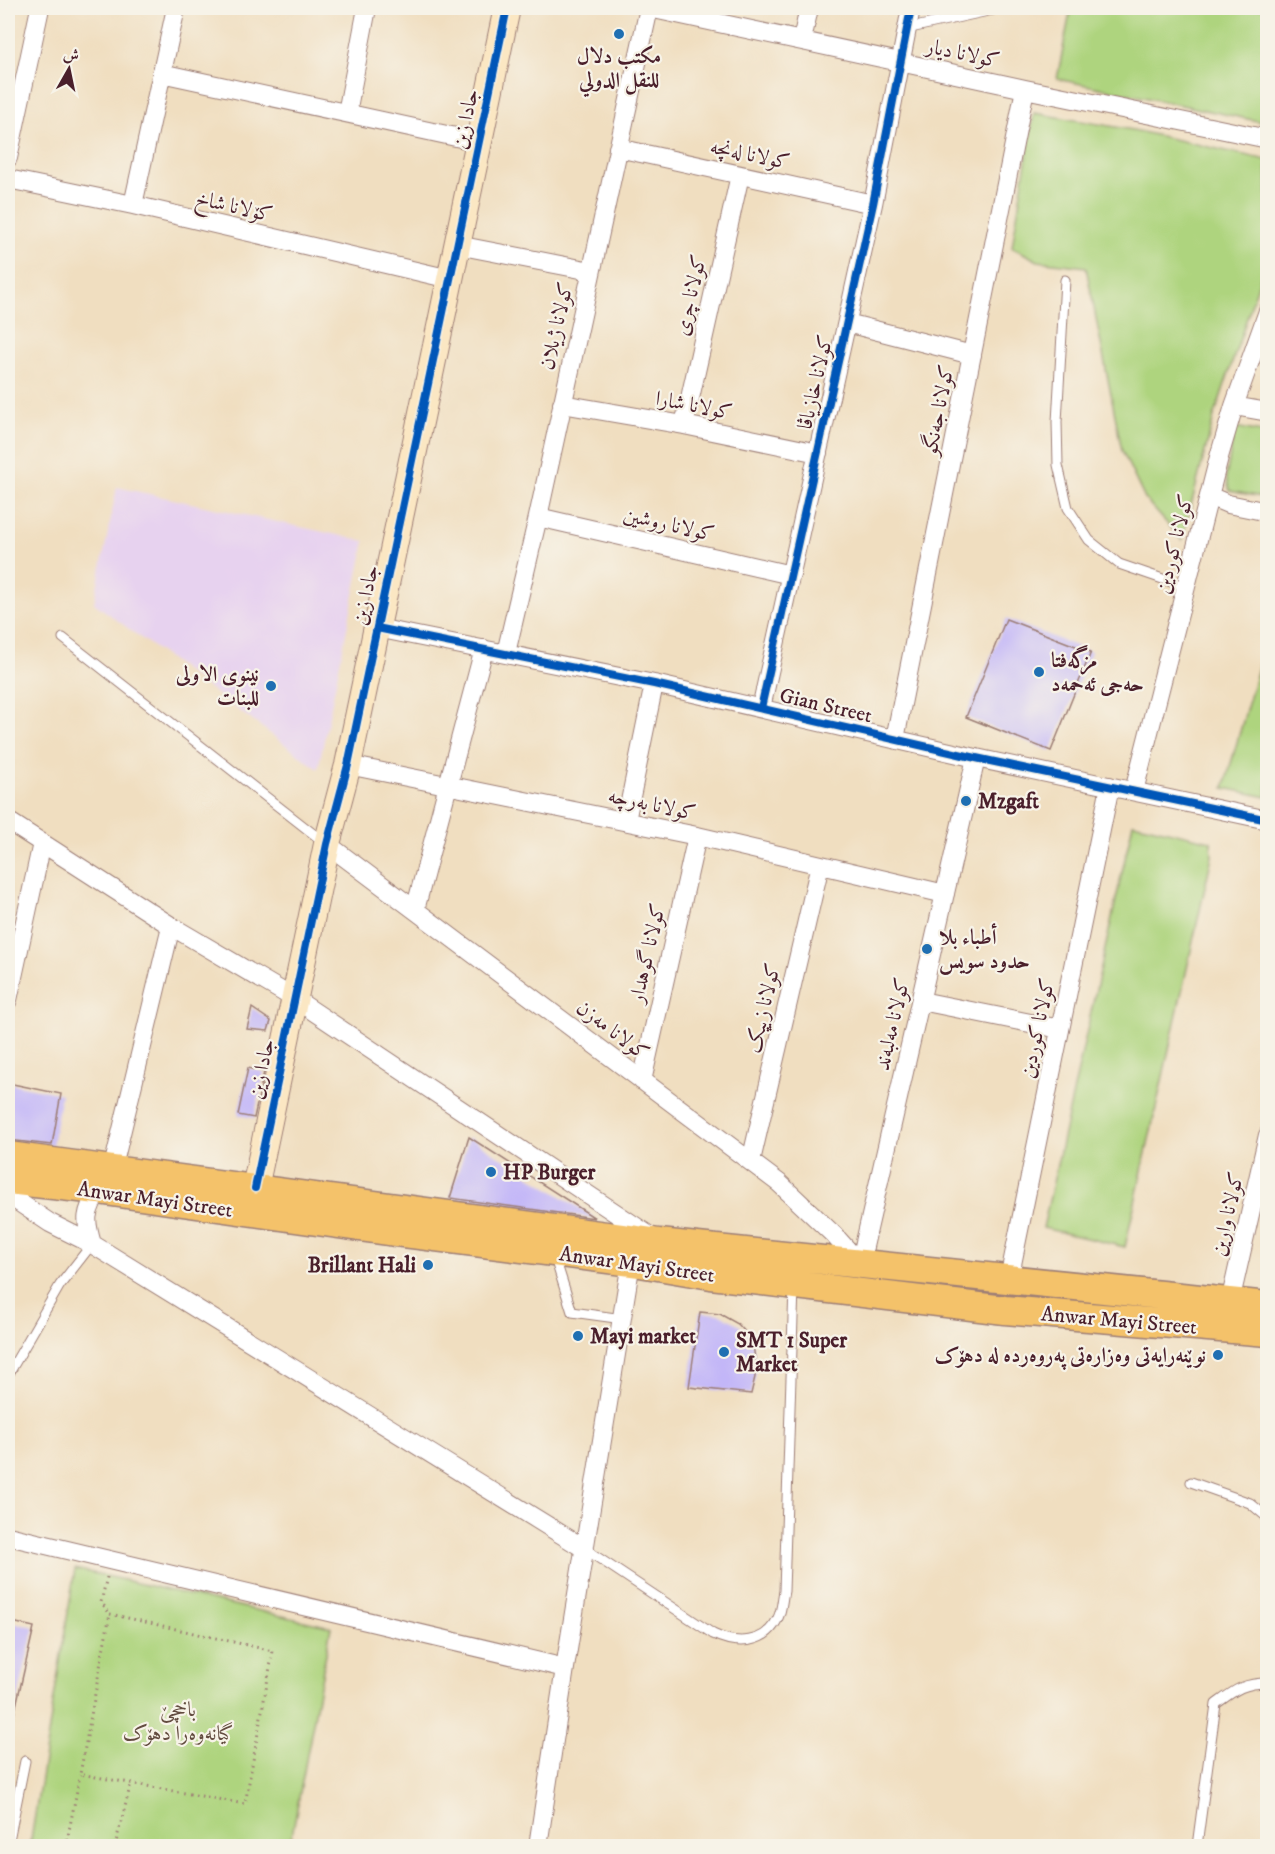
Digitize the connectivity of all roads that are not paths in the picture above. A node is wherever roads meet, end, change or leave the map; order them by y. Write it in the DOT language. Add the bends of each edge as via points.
graph roads {
  1 [pos="40,8"];
  2 [pos="176,8"];
  3 [pos="368,8"];
  4 [pos="507,8"];
  5 [pos="649,8"];
  6 [pos="809,8"];
  7 [pos="911,8"];
  8 [pos="1002,8"];
  9 [pos="906,29"];
  10 [pos="802,40"];
  11 [pos="900,62"];
  12 [pos="161,73"];
  13 [pos="1025,89"];
  14 [pos="347,113"];
  15 [pos="1268,139"];
  16 [pos="479,142"];
  17 [pos="618,148"];
  18 [pos="8,158"];
  19 [pos="740,175"];
  20 [pos="8,179"];
  21 [pos="873,204"];
  22 [pos="133,206"];
  23 [pos="457,245"];
  24 [pos="591,271"];
  25 [pos="450,279"];
  26 [pos="1065,280"];
  27 [pos="1268,311"];
  28 [pos="847,323"];
  29 [pos="972,355"];
  30 [pos="562,404"];
  31 [pos="1234,406"];
  32 [pos="1268,412"];
  33 [pos="684,425"];
  34 [pos="818,453"];
  35 [pos="1209,496"];
  36 [pos="1268,512"];
  37 [pos="538,518"];
  38 [pos="791,575"];
  39 [pos="1186,587"];
  40 [pos="377,628"];
  41 [pos="63,638"];
  42 [pos="484,649"];
  43 [pos="506,653"];
  44 [pos="654,684"];
  45 [pos="761,708"];
  46 [pos="895,739"];
  47 [pos="976,758"];
  48 [pos="348,765"];
  49 [pos="447,785"];
  50 [pos="1110,786"];
  51 [pos="1134,790"];
  52 [pos="1268,820"];
  53 [pos="8,821"];
  54 [pos="626,821"];
  55 [pos="697,836"];
  56 [pos="42,843"];
  57 [pos="327,844"];
  58 [pos="820,865"];
  59 [pos="945,894"];
  60 [pos="415,910"];
  61 [pos="171,926"];
  62 [pos="294,999"];
  63 [pos="8,1000"];
  64 [pos="921,1000"];
  65 [pos="1060,1029"];
  66 [pos="642,1081"];
  67 [pos="1267,1137"];
  68 [pos="8,1156"];
  69 [pos="751,1161"];
  70 [pos="8,1180"];
  71 [pos="105,1181"];
  72 [pos="255,1188"];
  73 [pos="8,1195"];
  74 [pos="403,1221"];
  75 [pos="659,1243"];
  76 [pos="92,1244"];
  77 [pos="554,1253"];
  78 [pos="631,1262"];
  79 [pos="860,1264"];
  80 [pos="1009,1279"];
  81 [pos="794,1285"];
  82 [pos="1230,1302"];
  83 [pos="1268,1306"];
  84 [pos="623,1319"];
  85 [pos="1268,1332"];
  86 [pos="8,1375"];
  87 [pos="1191,1482"];
  88 [pos="1268,1518"];
  89 [pos="8,1536"];
  90 [pos="585,1550"];
  91 [pos="565,1668"];
  92 [pos="1268,1683"];
  93 [pos="25,1761"];
  94 [pos="8,1845"];
  95 [pos="538,1846"];
  96 [pos="1197,1846"];
  1 -- 18 [label="street"];
  2 -- 12 [label="street"];
  3 -- 14 [label="street"];
  4 -- 16 [label="street, جادا زین"];
  5 -- 10 [label="street, کولانا دیار"];
  5 -- 17 [label="street, کولانا ژیلان"];
  6 -- 10 [label="street"];
  7 -- 9 [label="street, کولانا خازیاڤا"];
  8 -- 9 [label="lane"];
  9 -- 11 [label="street, کولانا خازیاڤا"];
  10 -- 11 [label="street, کولانا دیار"];
  11 -- 13 [label="street, کولانا دیار"];
  11 -- 21 [label="street, کولانا خازیاڤا"];
  12 -- 14 [label="street"];
  12 -- 22 [label="street"];
  13 -- 15 [label="street, کولانا دیار"];
  13 -- 29 [label="street, کولانا جەنگو"];
  14 -- 16 [label="street"];
  16 -- 23 [label="street, جادا زین"];
  17 -- 19 [label="street, کولانا لەنچە"];
  17 -- 24 [label="street, کولانا ژیلان"];
  19 -- 21 [label="street, کولانا لەنچە"];
  19 -- 33 [label="street, کولانا چری"];
  20 -- 22 [label="street, کۆلانا شاخ"];
  21 -- 28 [label="street, کولانا خازیاڤا"];
  22 -- 25 [label="street, کۆلانا شاخ"];
  23 -- 24 [label="street"];
  23 -- 25 [label="street, جادا زین"];
  24 -- 30 [label="street, کولانا ژیلان"];
  25 -- 40 [label="street, جادا زین"];
  26 -- 39 [label="lane" via="1056,422 1058,465 1068,508 1089,540 1119,564"];
  27 -- 31 [label="street, کولانا کوردین"];
  28 -- 29 [label="street"];
  28 -- 34 [label="street, کولانا خازیاڤا"];
  29 -- 46 [label="street, کولانا جەنگو"];
  30 -- 33 [label="street, کولانا شارا"];
  30 -- 37 [label="street, کولانا ژیلان"];
  31 -- 32 [label="street"];
  31 -- 35 [label="street, کولانا کوردین"];
  33 -- 34 [label="street, کولانا شارا"];
  34 -- 38 [label="street, کولانا خازیاڤا"];
  35 -- 36 [label="street"];
  35 -- 39 [label="street, کولانا کوردین"];
  37 -- 38 [label="street, کولانا روشین"];
  37 -- 43 [label="street, کولانا ژیلان"];
  38 -- 45 [label="street, کولانا خازیاڤا"];
  39 -- 51 [label="street, کولانا کوردین"];
  40 -- 42 [label="street, Gian Street"];
  40 -- 48 [label="street, جادا زین"];
  41 -- 57 [label="lane"];
  42 -- 43 [label="street, Gian Street"];
  42 -- 49 [label="street"];
  43 -- 44 [label="street, Gian Street"];
  44 -- 45 [label="street, Gian Street"];
  44 -- 54 [label="street"];
  45 -- 46 [label="street, Gian Street"];
  46 -- 47 [label="street, Gian Street"];
  47 -- 50 [label="street, Gian Street"];
  47 -- 59 [label="street, کولانا مەلبەند"];
  48 -- 49 [label="street, کولانا بەرچە"];
  48 -- 57 [label="street, جادا زین"];
  49 -- 54 [label="street, کولانا بەرچە"];
  49 -- 60 [label="street"];
  50 -- 51 [label="street, Gian Street"];
  50 -- 65 [label="street, کولانا کوردین"];
  51 -- 52 [label="street, Gian Street"];
  53 -- 56 [label="street"];
  54 -- 55 [label="street, کولانا بەرچە"];
  55 -- 58 [label="street, کولانا بەرچە"];
  55 -- 66 [label="street, کولانا گوهدار"];
  56 -- 61 [label="street"];
  56 -- 63 [label="street"];
  57 -- 60 [label="street, کولانا مەزن"];
  57 -- 62 [label="street, جادا زین"];
  58 -- 59 [label="street, کولانا بەرچە"];
  58 -- 69 [label="street, کولانا زیپک"];
  59 -- 64 [label="street, کولانا مەلبەند"];
  60 -- 66 [label="street, کولانا مەزن"];
  61 -- 62 [label="street"];
  61 -- 71 [label="street"];
  62 -- 72 [label="street, جادا زین"];
  62 -- 75 [label="street"];
  64 -- 65 [label="street"];
  64 -- 79 [label="street, کولانا مەلبەند"];
  65 -- 80 [label="street, کولانا کوردین"];
  66 -- 69 [label="street, کولانا مەزن"];
  67 -- 82 [label="street, کولانا وارین"];
  68 -- 71 [label="main road, Anwar Mayi Street"];
  69 -- 79 [label="street, کولانا مەزن" via="808,1209"];
  70 -- 71 [label="main road, Anwar Mayi Street"];
  71 -- 72 [label="main road, Anwar Mayi Street"];
  71 -- 74 [label="main road, Anwar Mayi Street"];
  71 -- 76 [label="street" via="87,1213"];
  72 -- 74 [label="main road, Anwar Mayi Street"];
  73 -- 76 [label="street" via="50,1223"];
  74 -- 75 [label="main road, Anwar Mayi Street"];
  74 -- 77 [label="main road, Anwar Mayi Street"];
  75 -- 79 [label="main road, Anwar Mayi Street"];
  76 -- 86 [label="lane" via="60,1285"];
  76 -- 90 [label="street"];
  77 -- 78 [label="main road, Anwar Mayi Street"];
  77 -- 84 [label="lane" via="572,1312"];
  78 -- 81 [label="main road, Anwar Mayi Street"];
  78 -- 84 [label="street"];
  79 -- 80 [label="main road, Anwar Mayi Street"];
  80 -- 82 [label="main road, Anwar Mayi Street"];
  81 -- 85 [label="main road, Anwar Mayi Street" via="1005,1310"];
  81 -- 90 [label="lane" via="784,1591 778,1619 769,1631 756,1639 726,1641"];
  82 -- 83 [label="main road, Anwar Mayi Street"];
  84 -- 90 [label="street"];
  87 -- 88 [label="lane" via="1250,1503"];
  89 -- 91 [label="street"];
  90 -- 91 [label="street"];
  91 -- 95 [label="street"];
  92 -- 96 [label="lane" via="1238,1687 1216,1704"];
  93 -- 94 [label="lane"];
}
